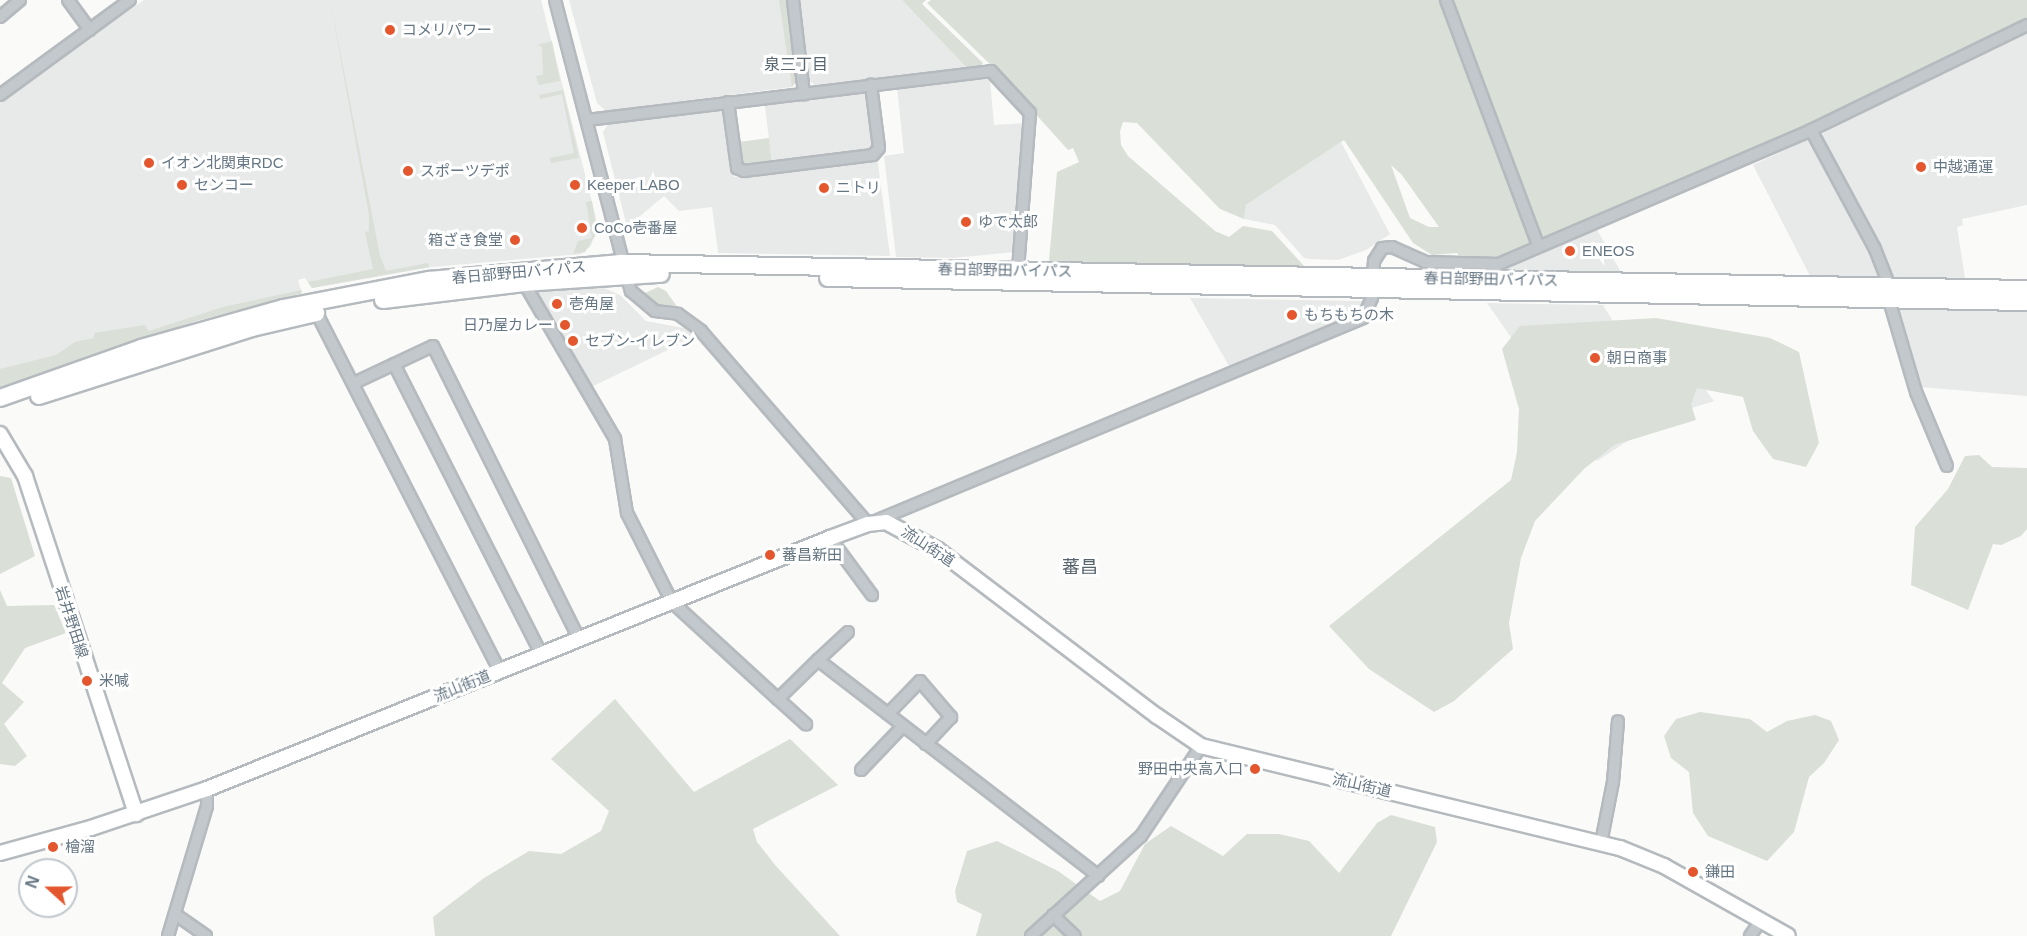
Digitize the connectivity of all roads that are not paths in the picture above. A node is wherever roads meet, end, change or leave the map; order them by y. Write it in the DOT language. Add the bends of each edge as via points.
graph roads {
  1 [pos="20,0"];
  2 [pos="68,0"];
  3 [pos="130,0"];
  4 [pos="555,0"];
  5 [pos="793,0"];
  6 [pos="1446,0"];
  7 [pos="0,17"];
  8 [pos="2027,25"];
  9 [pos="90,30"];
  10 [pos="871,85"];
  11 [pos="804,94"];
  12 [pos="0,95"];
  13 [pos="729,102"];
  14 [pos="587,120"];
  15 [pos="1812,130"];
  16 [pos="1538,245"];
  17 [pos="623,270"];
  18 [pos="1018,270"];
  19 [pos="524,283"];
  20 [pos="1373,283"];
  21 [pos="2027,289"];
  22 [pos="1889,293"];
  23 [pos="2027,302"];
  24 [pos="316,312"];
  25 [pos="394,364"];
  26 [pos="354,383"];
  27 [pos="0,398"];
  28 [pos="0,410"];
  29 [pos="0,434"];
  30 [pos="1947,466"];
  31 [pos="868,524"];
  32 [pos="830,538"];
  33 [pos="872,595"];
  34 [pos="672,602"];
  35 [pos="848,632"];
  36 [pos="579,639"];
  37 [pos="541,654"];
  38 [pos="818,660"];
  39 [pos="500,671"];
  40 [pos="778,699"];
  41 [pos="888,714"];
  42 [pos="1618,721"];
  43 [pos="806,724"];
  44 [pos="903,726"];
  45 [pos="927,744"];
  46 [pos="1202,746"];
  47 [pos="861,770"];
  48 [pos="207,789"];
  49 [pos="136,814"];
  50 [pos="1601,843"];
  51 [pos="0,853"];
  52 [pos="1098,876"];
  53 [pos="175,914"];
  54 [pos="1053,915"];
  55 [pos="1761,920"];
  56 [pos="168,936"];
  57 [pos="206,936"];
  58 [pos="1031,936"];
  59 [pos="1075,936"];
  60 [pos="1750,936"];
  61 [pos="1788,936"];
  1 -- 7 [label="street"];
  2 -- 9 [label="street"];
  3 -- 9 [label="street"];
  4 -- 14 [label="street"];
  5 -- 11 [label="street"];
  6 -- 16 [label="street"];
  8 -- 15 [label="street"];
  9 -- 12 [label="street"];
  10 -- 11 [label="street"];
  10 -- 13 [label="street" via="879,148 873,155 744,171 737,168"];
  10 -- 18 [label="street" via="991,71 1030,113"];
  11 -- 13 [label="street"];
  13 -- 14 [label="street"];
  14 -- 17 [label="street"];
  15 -- 16 [label="street"];
  15 -- 22 [label="street" via="1875,249"];
  16 -- 20 [label="street" via="1499,264 1425,262 1387,246 1374,261"];
  17 -- 18 [label="highway, 春日部野田バイパス"];
  17 -- 19 [label="highway, 春日部野田バイパス"];
  17 -- 20 [label="highway, 春日部野田バイパス"];
  17 -- 27 [label="highway, 春日部野田バイパス" via="429,280 283,308 141,348"];
  17 -- 31 [label="street" via="631,291 646,305 663,313 678,314 701,331"];
  18 -- 20 [label="highway, 春日部野田バイパス"];
  19 -- 24 [label="highway, 春日部野田バイパス" via="433,292"];
  19 -- 34 [label="street" via="615,439 627,513"];
  20 -- 22 [label="highway, 春日部野田バイパス"];
  20 -- 31 [label="street" via="1363,318"];
  21 -- 22 [label="highway, 春日部野田バイパス"];
  22 -- 23 [label="highway, 春日部野田バイパス"];
  22 -- 30 [label="street" via="1916,392"];
  24 -- 26 [label="street"];
  24 -- 28 [label="highway, 春日部野田バイパス" via="252,328"];
  25 -- 26 [label="street"];
  25 -- 36 [label="street" via="433,346"];
  25 -- 37 [label="street"];
  26 -- 39 [label="street"];
  29 -- 49 [label="main road, 岩井野田線" via="25,476"];
  31 -- 32 [label="main road, 流山街道"];
  31 -- 46 [label="main road, 流山街道" via="886,522 918,536 1157,717"];
  32 -- 33 [label="street"];
  32 -- 34 [label="main road, 流山街道"];
  34 -- 36 [label="main road, 流山街道"];
  34 -- 40 [label="street"];
  35 -- 38 [label="street"];
  36 -- 37 [label="main road, 流山街道"];
  37 -- 39 [label="main road, 流山街道"];
  38 -- 40 [label="street"];
  38 -- 41 [label="street"];
  39 -- 48 [label="main road, 流山街道"];
  40 -- 43 [label="street"];
  41 -- 44 [label="street"];
  41 -- 45 [label="street" via="920,681 951,717"];
  42 -- 50 [label="street" via="1613,782"];
  44 -- 45 [label="street"];
  44 -- 47 [label="street"];
  45 -- 52 [label="street"];
  46 -- 50 [label="main road, 流山街道"];
  46 -- 52 [label="street" via="1141,836"];
  48 -- 49 [label="main road, 流山街道"];
  48 -- 53 [label="street" via="207,806"];
  49 -- 51 [label="main road, 流山街道"];
  50 -- 55 [label="main road, 流山街道" via="1664,866"];
  52 -- 54 [label="street"];
  53 -- 56 [label="street"];
  53 -- 57 [label="street"];
  54 -- 58 [label="street"];
  54 -- 59 [label="street"];
  55 -- 60 [label="street"];
  55 -- 61 [label="main road, 流山街道"];
}
